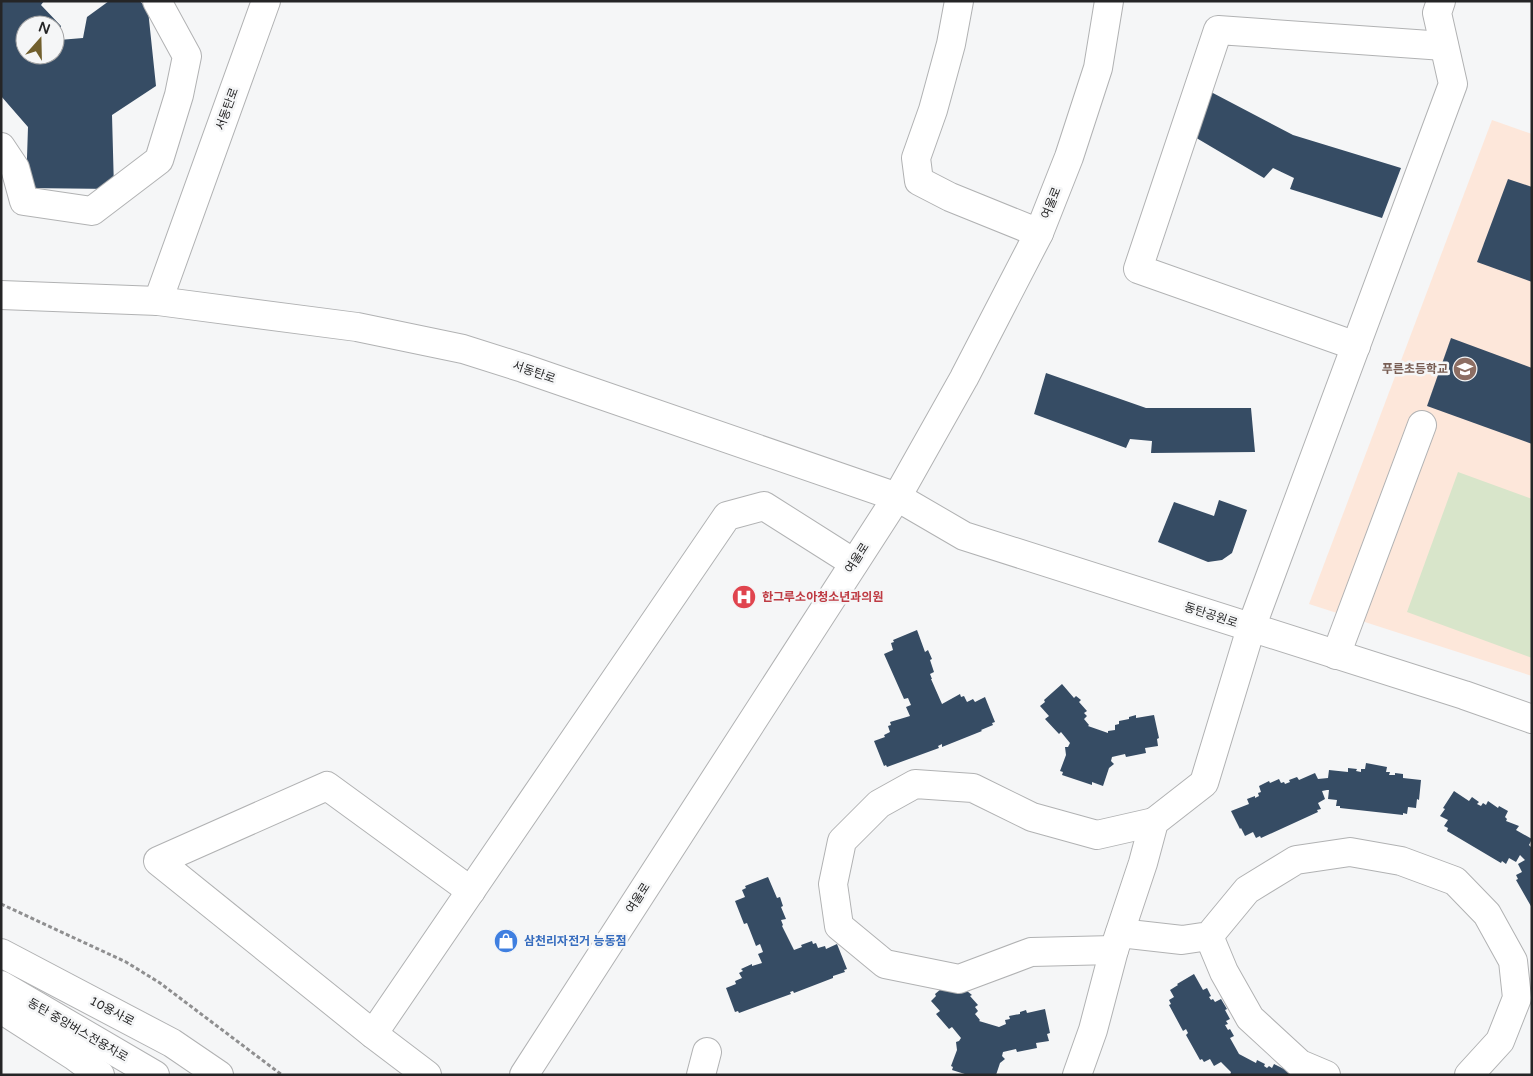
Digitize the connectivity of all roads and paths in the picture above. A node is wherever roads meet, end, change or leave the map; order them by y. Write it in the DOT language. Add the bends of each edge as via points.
graph roads {
  1 [pos="157,1"];
  2 [pos="959,1"];
  3 [pos="1109,1"];
  4 [pos="1441,1"];
  5 [pos="264,2"];
  6 [pos="1444,46"];
  7 [pos="1,147"];
  8 [pos="1039,233"];
  9 [pos="1,295"];
  10 [pos="158,302"];
  11 [pos="1356,346"];
  12 [pos="1422,426"];
  13 [pos="897,497"];
  14 [pos="854,563"];
  15 [pos="1252,628"];
  16 [pos="1336,655"];
  17 [pos="1532,719"];
  18 [pos="1154,822"];
  19 [pos="471,892"];
  20 [pos="1,904"];
  21 [pos="1209,936"];
  22 [pos="1117,941"];
  23 [pos="1,953"];
  24 [pos="1,985"];
  25 [pos="1,1009"];
  26 [pos="373,1034"];
  27 [pos="172,1043"];
  28 [pos="100,1075"];
  29 [pos="155,1075"];
  30 [pos="202,1075"];
  31 [pos="219,1075"];
  32 [pos="282,1075"];
  33 [pos="427,1075"];
  34 [pos="524,1075"];
  35 [pos="1077,1075"];
  36 [pos="1326,1075"];
  37 [pos="1469,1075"];
  1 -- 7 [label="street" via="187,56 160,160 92,212 24,201 15,168"];
  2 -- 8 [label="street" via="933,110 916,158 919,181"];
  3 -- 8 [label="street, 여울로" via="1098,68 1069,157"];
  4 -- 6 [label="street" via="1437,13"];
  5 -- 10 [label="street, 서동탄로"];
  6 -- 11 [label="street" via="1453,84"];
  6 -- 11 [label="street" via="1218,30 1138,269"];
  8 -- 13 [label="street, 여울로" via="964,378"];
  9 -- 10 [label="street, 서동탄로"];
  10 -- 13 [label="street, 서동탄로" via="357,326 463,349"];
  11 -- 15 [label="street"];
  12 -- 16 [label="street"];
  13 -- 14 [label="street, 여울로"];
  13 -- 15 [label="street, 동탄공원로" via="964,536"];
  14 -- 19 [label="street" via="764,506 727,516"];
  14 -- 34 [label="street, 여울로"];
  15 -- 16 [label="street, 동탄공원로"];
  15 -- 18 [label="street" via="1204,783"];
  16 -- 17 [label="street, 동탄공원로"];
  18 -- 22 [label="street"];
  18 -- 22 [label="street" via="1097,835 1032,817 973,788 915,784 879,804 842,841 833,884 839,926 885,964 959,980 1031,952"];
  19 -- 26 [label="street"];
  19 -- 26 [label="street" via="327,786 158,861"];
  20 -- 32 [label="path" via="126,962 160,983"];
  21 -- 22 [label="street" via="1182,940"];
  21 -- 36 [label="street" via="1224,972 1250,1018 1300,1064"];
  21 -- 37 [label="street" via="1247,890 1296,860 1350,852 1401,861 1454,881 1487,914 1513,961 1517,998 1500,1041"];
  22 -- 35 [label="street"];
  23 -- 27 [label="street, 10용사로"];
  24 -- 29 [label="street, 동탄 중앙버스전용차로"];
  25 -- 28 [label="street"];
  26 -- 33 [label="street"];
  27 -- 30 [label="street"];
  27 -- 31 [label="street, 10용사로"];
}
